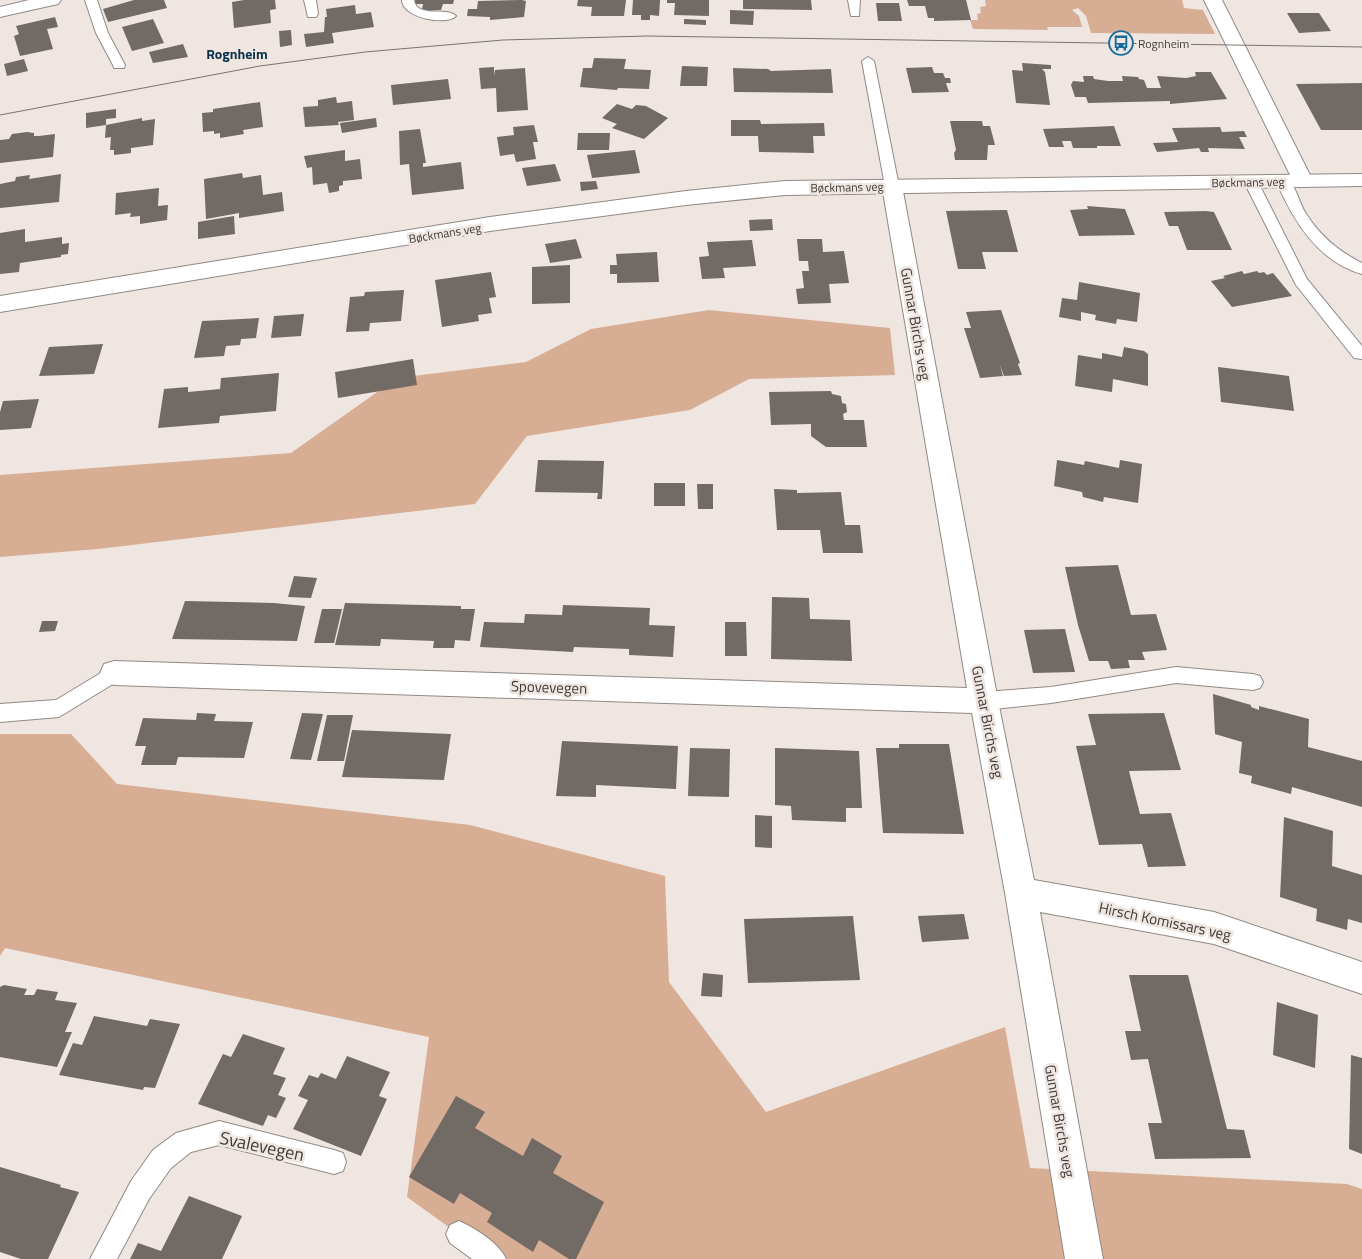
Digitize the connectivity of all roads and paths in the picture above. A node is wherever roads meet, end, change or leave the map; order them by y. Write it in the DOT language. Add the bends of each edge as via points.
graph roads {
  1 [pos="91,0"];
  2 [pos="310,0"];
  3 [pos="408,0"];
  4 [pos="1213,0"];
  5 [pos="40,1"];
  6 [pos="0,12"];
  7 [pos="312,14"];
  8 [pos="450,16"];
  9 [pos="868,61"];
  10 [pos="119,65"];
  11 [pos="1362,180"];
  12 [pos="1293,181"];
  13 [pos="1251,182"];
  14 [pos="892,186"];
  15 [pos="1362,269"];
  16 [pos="0,304"];
  17 [pos="1360,354"];
  18 [pos="114,673"];
  19 [pos="1253,682"];
  20 [pos="984,701"];
  21 [pos="0,712"];
  22 [pos="1021,893"];
  23 [pos="1362,978"];
  24 [pos="334,1162"];
  25 [pos="459,1234"];
  26 [pos="103,1259"];
  27 [pos="493,1259"];
  28 [pos="1084,1259"];
  1 -- 10 [label="lane" via="102,33"];
  2 -- 7 [label="lane"];
  3 -- 8 [label="lane" via="413,11"];
  4 -- 12 [label="street, Bøckmans veg"];
  5 -- 6 [label="street"];
  9 -- 14 [label="lane, Bøckmans veg"];
  11 -- 12 [label="street, Bøckmans veg"];
  12 -- 13 [label="street, Bøckmans veg"];
  12 -- 15 [label="lane" via="1308,229 1340,260"];
  13 -- 14 [label="street, Bøckmans veg"];
  13 -- 17 [label="lane" via="1301,281"];
  14 -- 16 [label="street, Bøckmans veg" via="785,188 665,200"];
  14 -- 20 [label="street, Gunnar Birchs veg"];
  18 -- 20 [label="street, Spovevegen"];
  18 -- 21 [label="lane" via="59,708"];
  19 -- 20 [label="lane" via="1176,675 1050,695"];
  20 -- 22 [label="street, Gunnar Birchs veg"];
  22 -- 23 [label="street, Hirsch Komissars veg" via="1214,928"];
  22 -- 28 [label="street, Gunnar Birchs veg"];
  24 -- 26 [label="lane, Svalevegen" via="220,1133 185,1142 162,1159 151,1174"];
  25 -- 27 [label="lane"];
}
